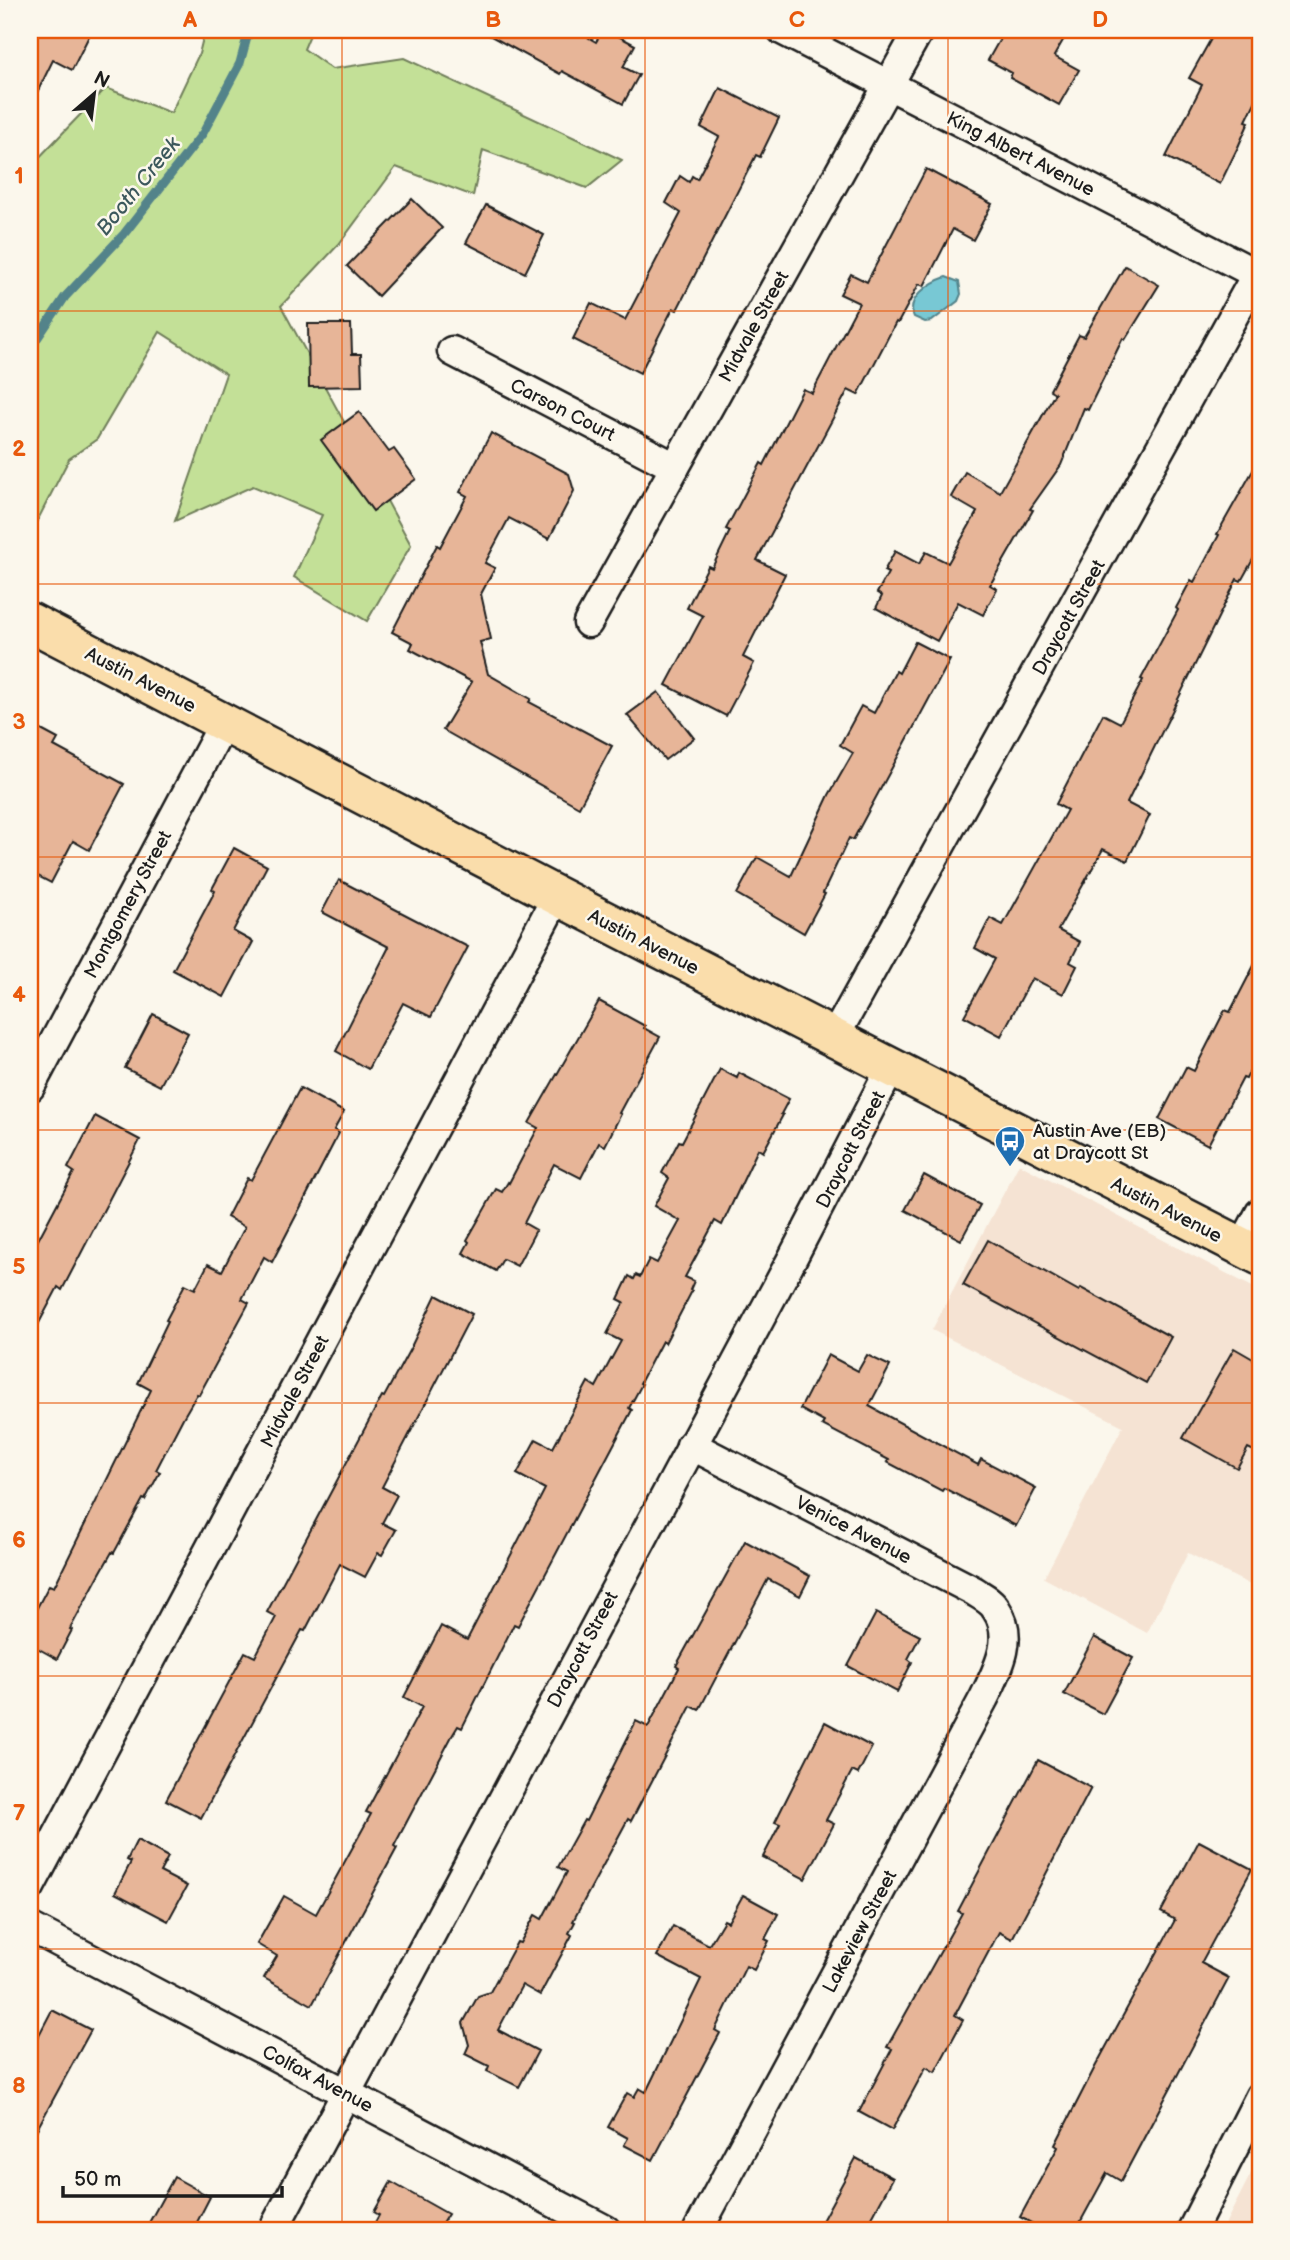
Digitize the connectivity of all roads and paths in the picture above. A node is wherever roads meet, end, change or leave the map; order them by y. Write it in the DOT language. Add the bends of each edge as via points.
graph roads {
  1 [pos="782,30"];
  2 [pos="919,30"];
  3 [pos="889,85"];
  4 [pos="1259,273"];
  5 [pos="452,351"];
  6 [pos="675,467"];
  7 [pos="30,622"];
  8 [pos="588,622"];
  9 [pos="225,721"];
  10 [pos="557,896"];
  11 [pos="834,1038"];
  12 [pos="891,1068"];
  13 [pos="30,1087"];
  14 [pos="1260,1213"];
  15 [pos="1251,1252"];
  16 [pos="691,1445"];
  17 [pos="1004,1627"];
  18 [pos="30,1887"];
  19 [pos="30,1927"];
  20 [pos="346,2092"];
  21 [pos="1260,2096"];
  22 [pos="273,2230"];
  23 [pos="606,2230"];
  24 [pos="698,2230"];
  25 [pos="1192,2230"];
  1 -- 3 [label="street, King Albert Avenue"];
  2 -- 3 [label="street, Midvale Street"];
  3 -- 4 [label="street, King Albert Avenue"];
  3 -- 6 [label="street, Midvale Street"];
  4 -- 11 [label="street, Draycott Street"];
  5 -- 6 [label="street, Carson Court"];
  6 -- 8 [label="street, Midvale Street"];
  7 -- 9 [label="main road, Austin Avenue"];
  9 -- 10 [label="main road, Austin Avenue"];
  9 -- 13 [label="street, Montgomery Street"];
  10 -- 11 [label="main road, Austin Avenue"];
  10 -- 18 [label="street, Midvale Street"];
  11 -- 12 [label="main road, Austin Avenue"];
  12 -- 15 [label="main road, Austin Avenue"];
  12 -- 16 [label="street, Draycott Street"];
  14 -- 15 [label="street"];
  16 -- 17 [label="street, Venice Avenue" via="974,1591 996,1608"];
  16 -- 20 [label="street, Draycott Street"];
  17 -- 24 [label="street, Lakeview Street" via="1005,1648 989,1689"];
  19 -- 20 [label="street, Colfax Avenue"];
  20 -- 22 [label="street, Draycott Street"];
  20 -- 23 [label="street, Colfax Avenue"];
  21 -- 25 [label="street"];
}
